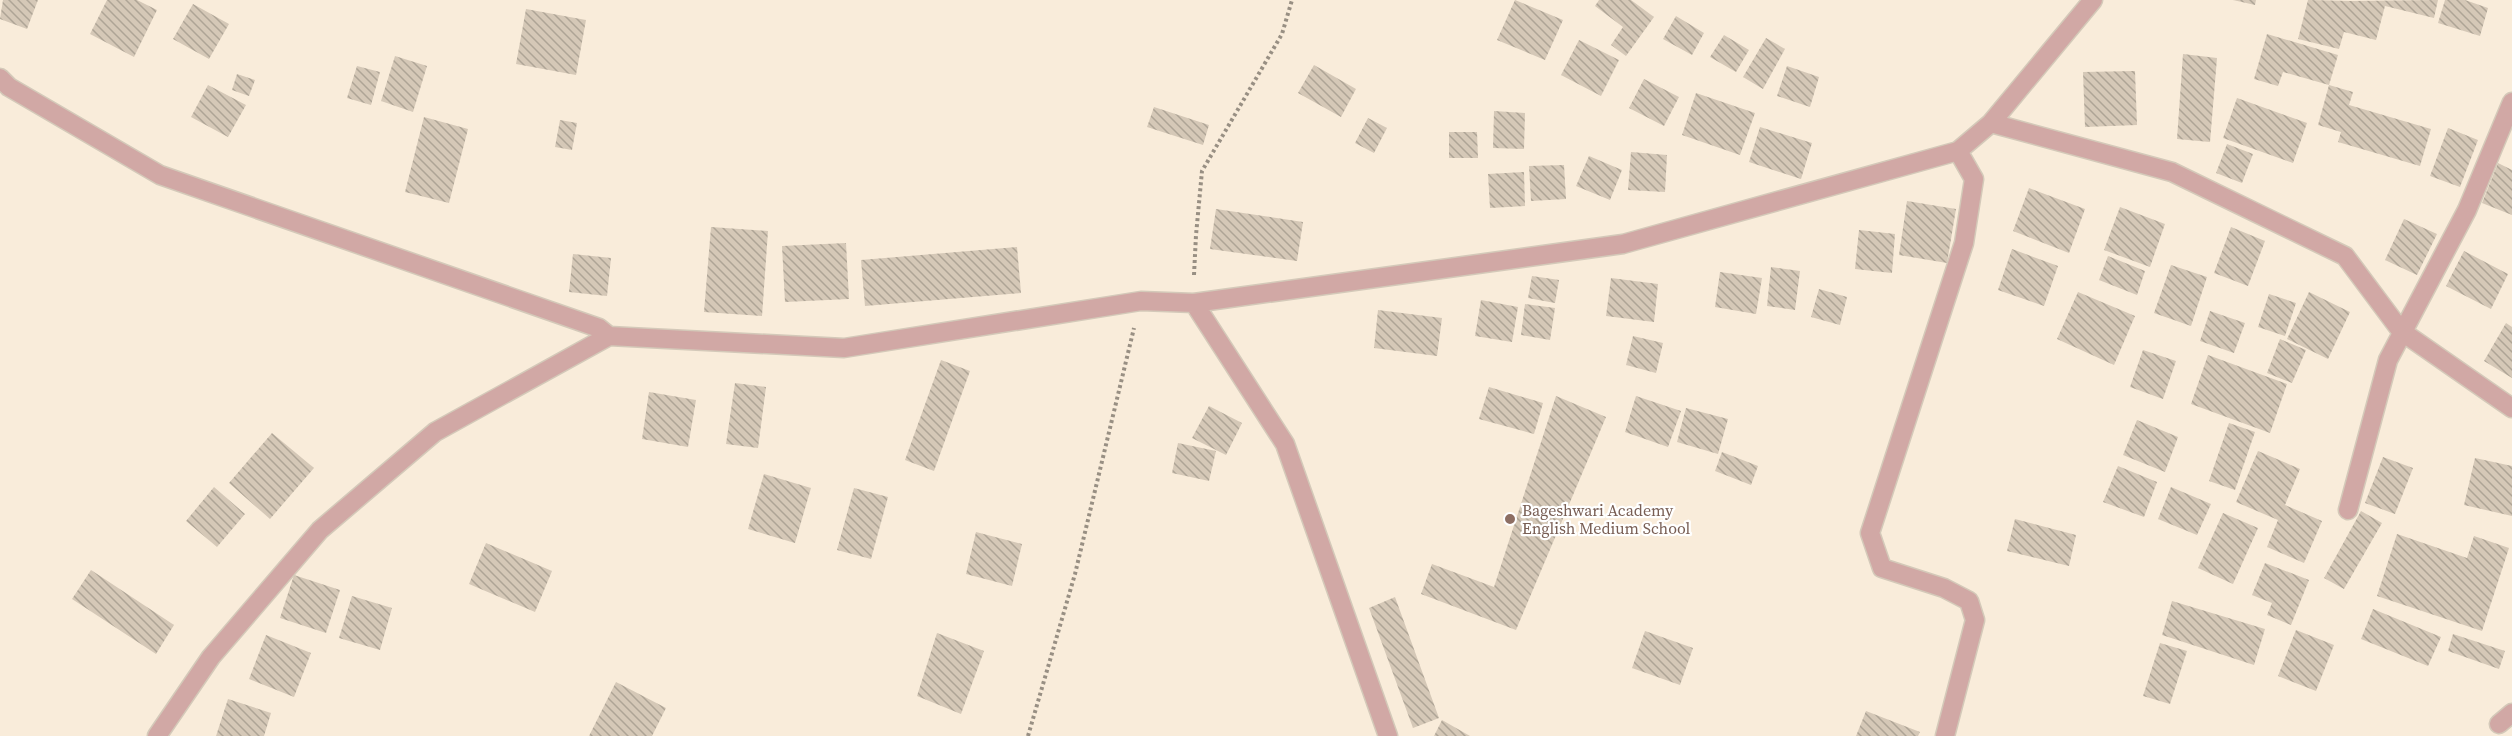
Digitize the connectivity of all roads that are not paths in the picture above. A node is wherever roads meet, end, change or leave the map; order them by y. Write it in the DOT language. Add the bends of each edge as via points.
graph roads {
  1 [pos="2093,0"];
  2 [pos="0,78"];
  3 [pos="2512,102"];
  4 [pos="1991,123"];
  5 [pos="1958,151"];
  6 [pos="1194,303"];
  7 [pos="2401,331"];
  8 [pos="609,336"];
  9 [pos="2512,408"];
  10 [pos="2348,510"];
  11 [pos="158,736"];
  12 [pos="1388,736"];
  13 [pos="1945,736"];
  1 -- 4 [label="street"];
  2 -- 8 [label="street" via="9,87 160,175 599,328"];
  3 -- 7 [label="street" via="2467,210"];
  4 -- 5 [label="street"];
  4 -- 7 [label="street" via="2172,172 2345,255"];
  5 -- 6 [label="street" via="1623,244"];
  5 -- 13 [label="street" via="1974,180 1964,243 1870,533 1882,568 1944,588 1969,601 1975,620"];
  6 -- 8 [label="street" via="1141,301 844,348"];
  6 -- 12 [label="street" via="1285,444"];
  7 -- 9 [label="street"];
  7 -- 10 [label="street" via="2388,360"];
  8 -- 11 [label="street" via="435,432 320,530 211,657"];
}
